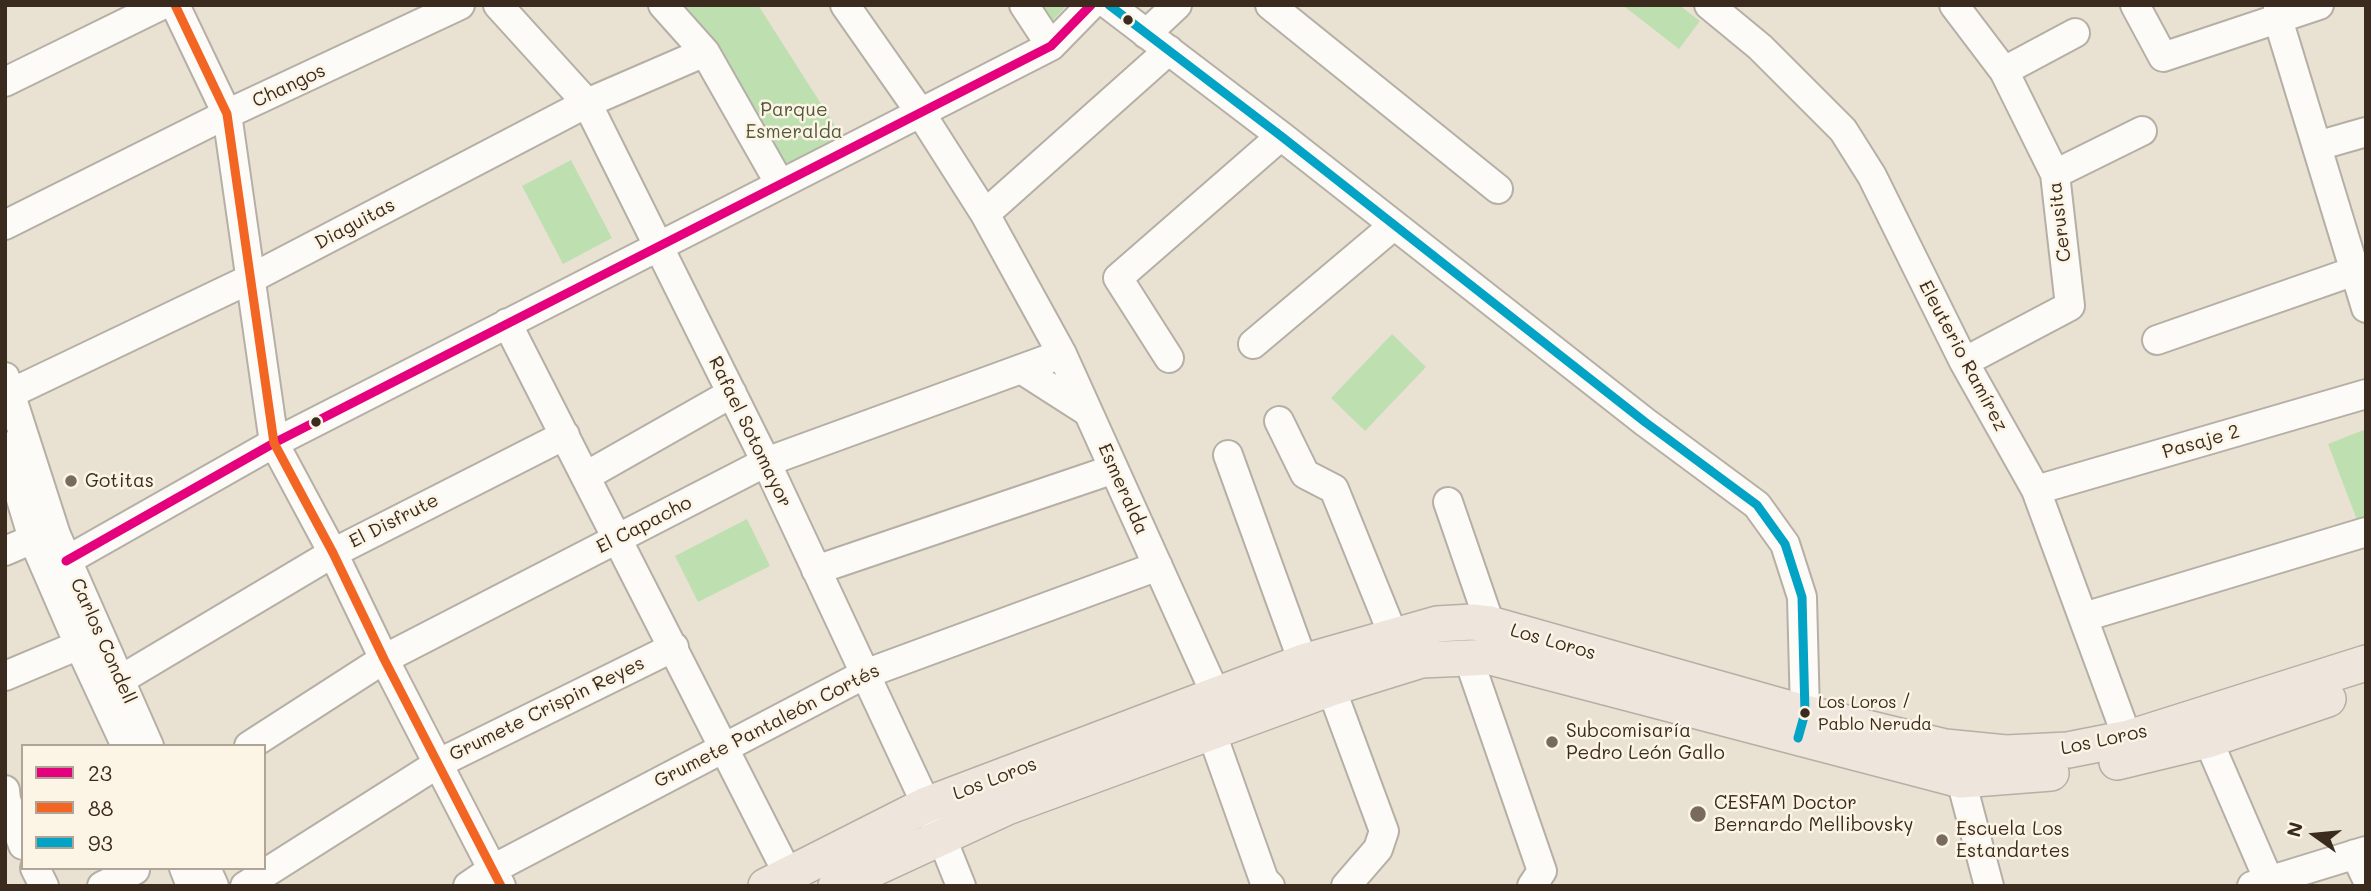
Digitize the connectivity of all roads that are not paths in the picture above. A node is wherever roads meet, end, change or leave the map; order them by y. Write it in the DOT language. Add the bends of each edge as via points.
graph roads {
  1 [pos="162,5"];
  2 [pos="176,5"];
  3 [pos="460,5"];
  4 [pos="498,5"];
  5 [pos="663,5"];
  6 [pos="845,5"];
  7 [pos="1024,5"];
  8 [pos="1091,5"];
  9 [pos="1109,5"];
  10 [pos="1177,5"];
  11 [pos="1270,5"];
  12 [pos="1709,5"];
  13 [pos="1954,5"];
  14 [pos="2135,5"];
  15 [pos="2319,5"];
  16 [pos="2278,12"];
  17 [pos="2076,33"];
  18 [pos="1146,34"];
  19 [pos="1051,46"];
  20 [pos="1169,50"];
  21 [pos="705,52"];
  22 [pos="2004,71"];
  23 [pos="5,82"];
  24 [pos="587,103"];
  25 [pos="920,112"];
  26 [pos="228,114"];
  27 [pos="2141,131"];
  28 [pos="2366,132"];
  29 [pos="1282,136"];
  30 [pos="2316,146"];
  31 [pos="2055,174"];
  32 [pos="780,184"];
  33 [pos="1498,189"];
  34 [pos="985,214"];
  35 [pos="5,225"];
  36 [pos="1393,226"];
  37 [pos="659,246"];
  38 [pos="2360,269"];
  39 [pos="250,279"];
  40 [pos="2366,308"];
  41 [pos="507,323"];
  42 [pos="2157,340"];
  43 [pos="1253,344"];
  44 [pos="1062,354"];
  45 [pos="1168,358"];
  46 [pos="1964,362"];
  47 [pos="1021,369"];
  48 [pos="7,389"];
  49 [pos="732,393"];
  50 [pos="2366,394"];
  51 [pos="1088,412"];
  52 [pos="1279,421"];
  53 [pos="565,435"];
  54 [pos="274,443"];
  55 [pos="5,446"];
  56 [pos="1228,455"];
  57 [pos="766,462"];
  58 [pos="1114,469"];
  59 [pos="586,476"];
  60 [pos="2036,490"];
  61 [pos="1448,502"];
  62 [pos="2366,532"];
  63 [pos="617,538"];
  64 [pos="52,545"];
  65 [pos="5,551"];
  66 [pos="332,553"];
  67 [pos="1158,566"];
  68 [pos="816,570"];
  69 [pos="2084,617"];
  70 [pos="1490,624"];
  71 [pos="1394,637"];
  72 [pos="79,645"];
  73 [pos="674,647"];
  74 [pos="1468,657"];
  75 [pos="384,659"];
  76 [pos="1303,662"];
  77 [pos="2366,663"];
  78 [pos="865,674"];
  79 [pos="5,676"];
  80 [pos="120,680"];
  81 [pos="2366,686"];
  82 [pos="1331,688"];
  83 [pos="1216,695"];
  84 [pos="1802,725"];
  85 [pos="1211,731"];
  86 [pos="2208,740"];
  87 [pos="125,744"];
  88 [pos="148,744"];
  89 [pos="251,744"];
  90 [pos="723,747"];
  91 [pos="2132,748"];
  92 [pos="439,763"];
  93 [pos="1961,780"];
  94 [pos="11,794"];
  95 [pos="934,821"];
  96 [pos="21,836"];
  97 [pos="2362,861"];
  98 [pos="36,870"];
  99 [pos="135,870"];
  100 [pos="207,870"];
  101 [pos="497,877"];
  102 [pos="777,880"];
  103 [pos="2260,883"];
  104 [pos="1261,884"];
  105 [pos="44,886"];
  106 [pos="102,886"];
  107 [pos="214,886"];
  108 [pos="245,886"];
  109 [pos="468,886"];
  110 [pos="836,886"];
  111 [pos="961,886"];
  112 [pos="1346,886"];
  113 [pos="1532,886"];
  114 [pos="1989,886"];
  1 -- 23 [label="street"];
  2 -- 26 [label="street"];
  3 -- 26 [label="street, Changos"];
  4 -- 24 [label="street, Rafael Sotomayor"];
  5 -- 21 [label="street"];
  6 -- 25 [label="street, Esmeralda"];
  7 -- 19 [label="street"];
  8 -- 19 [label="street"];
  9 -- 18 [label="street"];
  10 -- 18 [label="street"];
  11 -- 33 [label="street"];
  12 -- 46 [label="street, Eleuterio Ramírez" via="1760,47 1843,130 1872,176"];
  13 -- 22 [label="street, Cerusita"];
  14 -- 16 [label="street" via="2163,57"];
  15 -- 16 [label="street"];
  16 -- 30 [label="street"];
  17 -- 22 [label="street"];
  18 -- 20 [label="street"];
  19 -- 25 [label="street"];
  20 -- 29 [label="street"];
  20 -- 34 [label="street"];
  21 -- 24 [label="street, Diaguitas"];
  21 -- 32 [label="street"];
  22 -- 31 [label="street, Cerusita"];
  24 -- 37 [label="street, Rafael Sotomayor"];
  24 -- 39 [label="street, Diaguitas"];
  25 -- 32 [label="street"];
  25 -- 34 [label="street, Esmeralda"];
  26 -- 35 [label="street, Changos"];
  26 -- 39 [label="street"];
  27 -- 31 [label="street"];
  28 -- 30 [label="street"];
  29 -- 36 [label="street"];
  29 -- 45 [label="street" via="1118,278"];
  30 -- 38 [label="street"];
  31 -- 46 [label="street, Cerusita" via="2070,306"];
  32 -- 37 [label="street"];
  34 -- 44 [label="street, Esmeralda"];
  36 -- 43 [label="street"];
  36 -- 84 [label="street" via="1757,505 1786,544 1802,597"];
  37 -- 41 [label="street"];
  37 -- 49 [label="street, Rafael Sotomayor"];
  38 -- 40 [label="street"];
  38 -- 42 [label="street"];
  39 -- 48 [label="street, Diaguitas"];
  39 -- 54 [label="street"];
  41 -- 53 [label="street"];
  41 -- 54 [label="street"];
  44 -- 47 [label="street, El Capacho"];
  44 -- 51 [label="street, Esmeralda"];
  46 -- 60 [label="street, Eleuterio Ramírez"];
  47 -- 51 [label="street"];
  47 -- 57 [label="street, El Capacho"];
  48 -- 64 [label="street, Carlos Condell"];
  49 -- 57 [label="street, Rafael Sotomayor"];
  49 -- 59 [label="street"];
  50 -- 60 [label="street, Pasaje 2"];
  51 -- 58 [label="street, Esmeralda"];
  52 -- 71 [label="street" via="1304,474 1335,489"];
  53 -- 59 [label="street"];
  53 -- 66 [label="street, El Disfrute"];
  54 -- 64 [label="street"];
  54 -- 66 [label="street"];
  55 -- 64 [label="street, Carlos Condell"];
  56 -- 76 [label="street"];
  57 -- 63 [label="street, El Capacho"];
  57 -- 68 [label="street, Rafael Sotomayor"];
  58 -- 67 [label="street, Esmeralda"];
  58 -- 68 [label="street"];
  59 -- 63 [label="street"];
  60 -- 69 [label="street, Eleuterio Ramírez"];
  61 -- 70 [label="street"];
  62 -- 69 [label="street"];
  63 -- 73 [label="street"];
  63 -- 75 [label="street, El Capacho"];
  64 -- 65 [label="street"];
  64 -- 72 [label="street, Carlos Condell"];
  64 -- 80 [label="street, Carlos Condell"];
  66 -- 75 [label="street"];
  66 -- 80 [label="street, El Disfrute"];
  67 -- 78 [label="street, Grumete Pantaleón Cortés"];
  67 -- 83 [label="street, Esmeralda"];
  68 -- 78 [label="street, Rafael Sotomayor"];
  69 -- 91 [label="street, Eleuterio Ramírez"];
  70 -- 71 [label="main road, Los Loros" via="1437,624"];
  70 -- 84 [label="main road, Los Loros"];
  71 -- 76 [label="main road, Los Loros"];
  72 -- 79 [label="street"];
  72 -- 87 [label="street, Carlos Condell"];
  73 -- 90 [label="street"];
  73 -- 92 [label="street, Grumete Crispin Reyes"];
  74 -- 82 [label="main road, Los Loros" via="1421,660"];
  74 -- 84 [label="main road, Los Loros" via="1491,657"];
  74 -- 113 [label="street" via="1542,871"];
  75 -- 89 [label="street, El Capacho"];
  75 -- 92 [label="street"];
  76 -- 83 [label="main road, Los Loros"];
  77 -- 91 [label="main road, Los Loros"];
  78 -- 90 [label="street, Grumete Pantaleón Cortés"];
  78 -- 95 [label="street, Rafael Sotomayor"];
  80 -- 88 [label="street, Carlos Condell"];
  81 -- 86 [label="main road, Los Loros"];
  82 -- 85 [label="main road, Los Loros"];
  82 -- 112 [label="street" via="1384,831 1378,849"];
  83 -- 85 [label="street"];
  83 -- 95 [label="main road, Los Loros"];
  84 -- 91 [label="main road, Los Loros" via="1975,752"];
  84 -- 93 [label="main road, Los Loros"];
  85 -- 95 [label="main road, Los Loros" via="1007,807"];
  85 -- 104 [label="street"];
  86 -- 91 [label="main road, Los Loros"];
  86 -- 103 [label="street"];
  90 -- 101 [label="street, Grumete Pantaleón Cortés"];
  90 -- 102 [label="street"];
  91 -- 93 [label="main road, Los Loros" via="2049,774"];
  92 -- 101 [label="street"];
  92 -- 108 [label="street, Grumete Crispin Reyes"];
  93 -- 114 [label="street"];
  94 -- 96 [label="street"];
  95 -- 102 [label="main road, Los Loros"];
  95 -- 110 [label="main road, Los Loros"];
  95 -- 111 [label="street, Rafael Sotomayor"];
  97 -- 103 [label="street"];
  98 -- 105 [label="street"];
  99 -- 106 [label="street"];
  100 -- 107 [label="street"];
  101 -- 109 [label="street, Grumete Pantaleón Cortés"];
}
